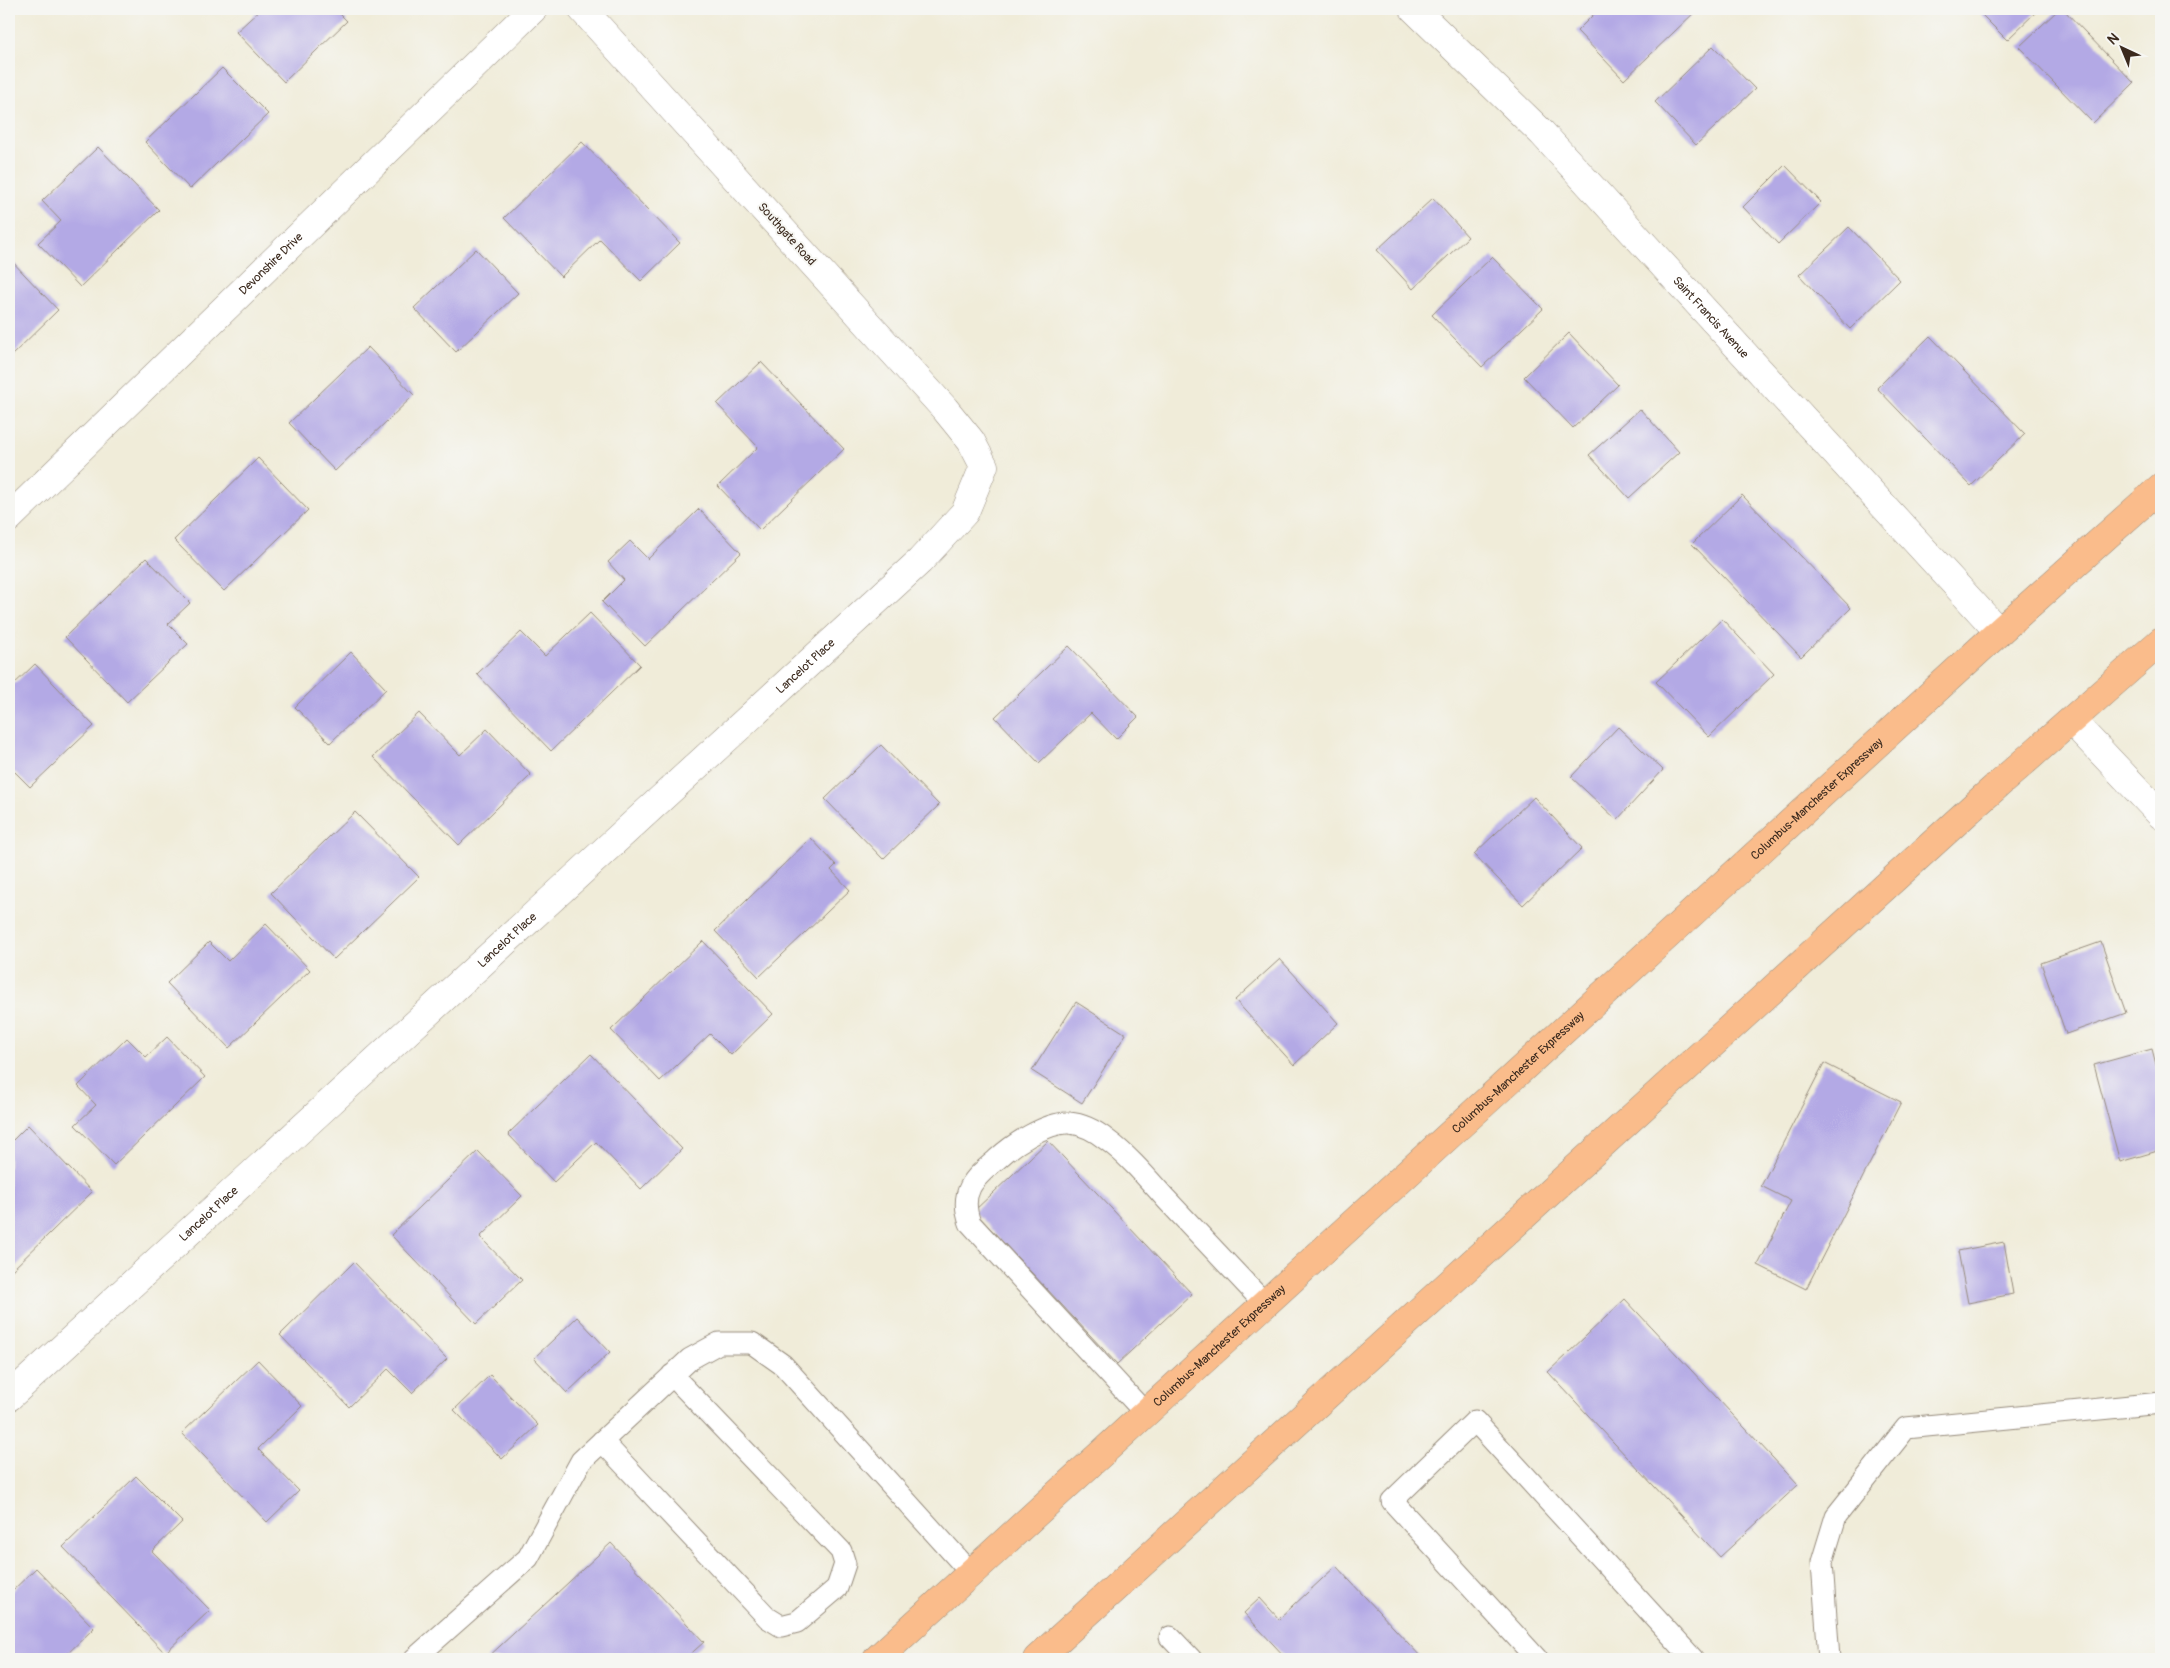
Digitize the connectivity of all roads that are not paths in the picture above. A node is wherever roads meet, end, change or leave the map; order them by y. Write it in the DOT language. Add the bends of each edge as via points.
graph roads {
  1 [pos="533,9"];
  2 [pos="582,9"];
  3 [pos="1414,9"];
  4 [pos="984,466"];
  5 [pos="2161,487"];
  6 [pos="9,518"];
  7 [pos="1999,632"];
  8 [pos="2161,641"];
  9 [pos="2072,721"];
  10 [pos="2158,804"];
  11 [pos="1265,1304"];
  12 [pos="672,1375"];
  13 [pos="9,1397"];
  14 [pos="2161,1403"];
  15 [pos="1146,1414"];
  16 [pos="602,1441"];
  17 [pos="971,1573"];
  18 [pos="1170,1637"];
  19 [pos="1041,1658"];
  20 [pos="414,1659"];
  21 [pos="876,1659"];
  22 [pos="1191,1659"];
  23 [pos="1537,1659"];
  24 [pos="1693,1659"];
  25 [pos="1829,1659"];
  1 -- 6 [label="street, Devonshire Drive"];
  2 -- 4 [label="street, Southgate Road" via="945,409 971,441"];
  3 -- 7 [label="street, Saint Francis Avenue" via="1542,132"];
  4 -- 13 [label="street, Lancelot Place" via="965,512 920,561"];
  5 -- 7 [label="main road, Columbus-Manchester Expressway"];
  7 -- 11 [label="main road, Columbus-Manchester Expressway"];
  8 -- 9 [label="main road"];
  9 -- 10 [label="street"];
  9 -- 19 [label="main road" via="1974,806"];
  11 -- 15 [label="main road, Columbus-Manchester Expressway"];
  11 -- 15 [label="lane" via="1138,1168 1091,1129 1069,1123 1043,1130 1011,1146 977,1175 967,1193 965,1208 970,1223"];
  12 -- 16 [label="lane"];
  12 -- 16 [label="lane" via="841,1551 844,1564 837,1588 797,1622 781,1626 768,1618"];
  12 -- 17 [label="lane" via="690,1359 719,1343 752,1343 783,1365"];
  14 -- 25 [label="lane" via="1906,1428 1836,1516 1822,1562"];
  15 -- 17 [label="main road, Columbus-Manchester Expressway"];
  16 -- 20 [label="lane" via="581,1461 528,1558"];
  17 -- 21 [label="main road, Columbus-Manchester Expressway"];
  18 -- 22 [label="lane"];
  23 -- 24 [label="lane" via="1392,1501 1475,1422"];
}
